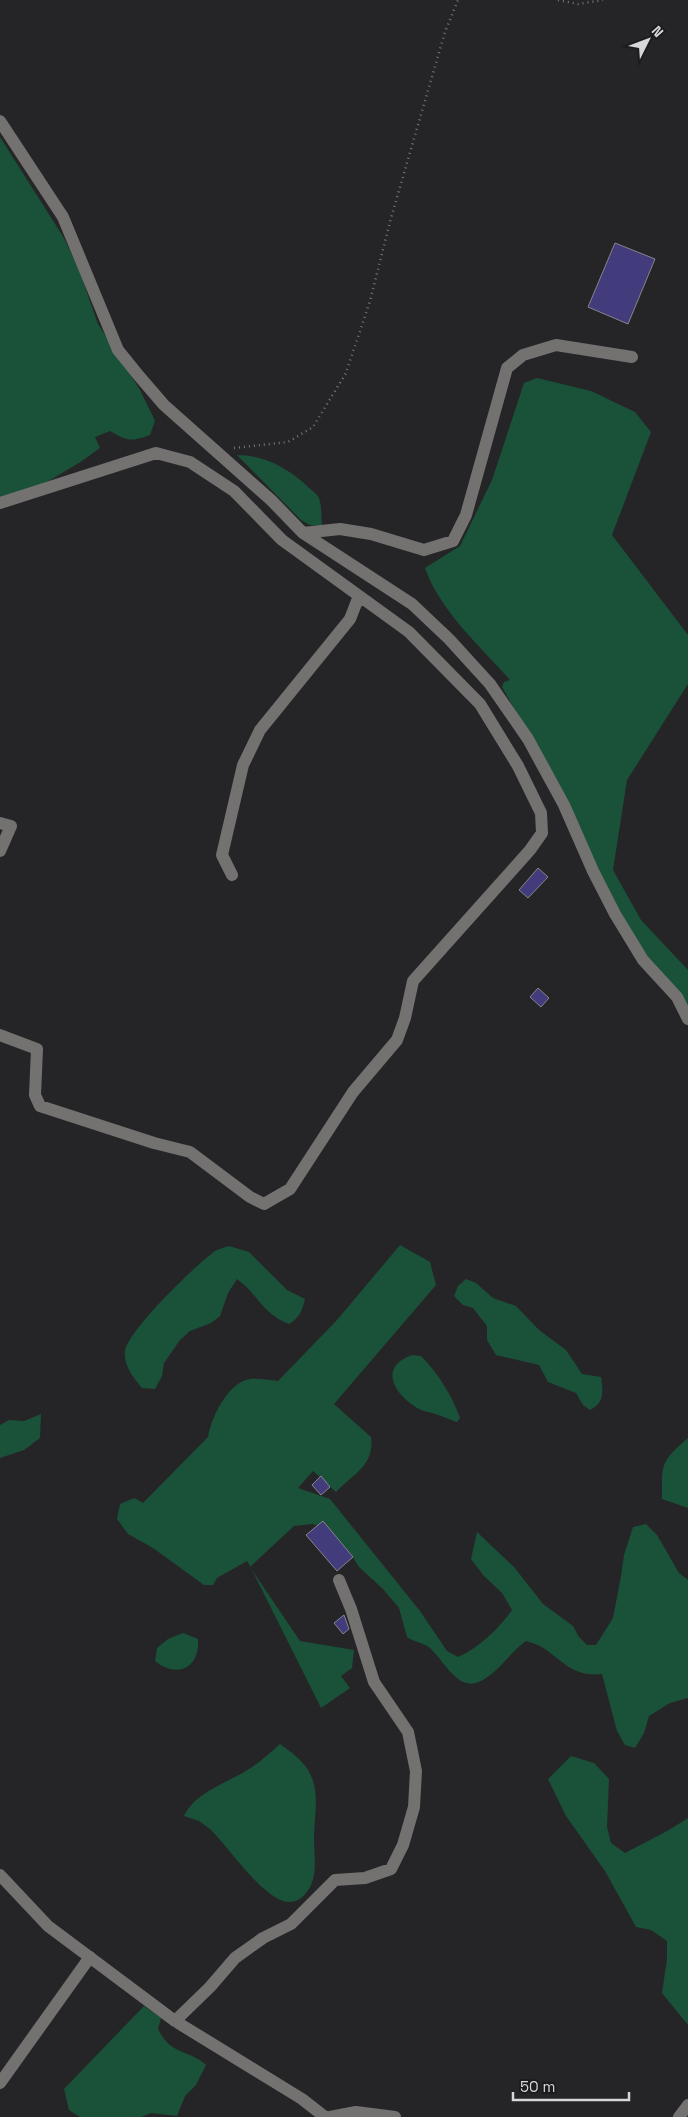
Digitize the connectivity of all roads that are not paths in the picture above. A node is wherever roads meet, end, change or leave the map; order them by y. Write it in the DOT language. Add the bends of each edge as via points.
graph roads {
  1 [pos="0,121"];
  2 [pos="632,357"];
  3 [pos="0,503"];
  4 [pos="303,533"];
  5 [pos="359,596"];
  6 [pos="0,822"];
  7 [pos="0,851"];
  8 [pos="232,875"];
  9 [pos="688,1019"];
  10 [pos="0,1035"];
  11 [pos="338,1580"];
  12 [pos="0,1875"];
  13 [pos="90,1957"];
  14 [pos="175,2021"];
  15 [pos="0,2083"];
  16 [pos="688,2105"];
  17 [pos="325,2117"];
  18 [pos="330,2117"];
  19 [pos="395,2117"];
  20 [pos="679,2117"];
  1 -- 4 [label="street" via="63,217 118,350 164,405 271,500"];
  2 -- 4 [label="street" via="556,345 523,355 507,368 466,515 453,542 424,550 371,534 340,529"];
  3 -- 5 [label="street" via="156,453 190,462 234,491 282,540"];
  4 -- 9 [label="street" via="412,604 449,638 490,684 528,739 564,805 615,914 643,960 677,997"];
  5 -- 8 [label="street" via="350,619 260,730 243,764 222,855"];
  5 -- 10 [label="street" via="409,632 480,704 518,766 541,813 542,833 413,982 397,1040 353,1092 290,1189 264,1204 190,1152 40,1106 35,1096 37,1049"];
  6 -- 7 [label="street" via="11,826"];
  11 -- 14 [label="street" via="351,1609 374,1682 408,1732 416,1771 414,1807 403,1845 391,1869 365,1878 335,1880 292,1924 263,1938 235,1958"];
  12 -- 13 [label="street" via="48,1926"];
  13 -- 14 [label="street"];
  13 -- 15 [label="street"];
  14 -- 17 [label="street" via="302,2099"];
  16 -- 20 [label="street"];
  18 -- 19 [label="street" via="356,2112"];
}
